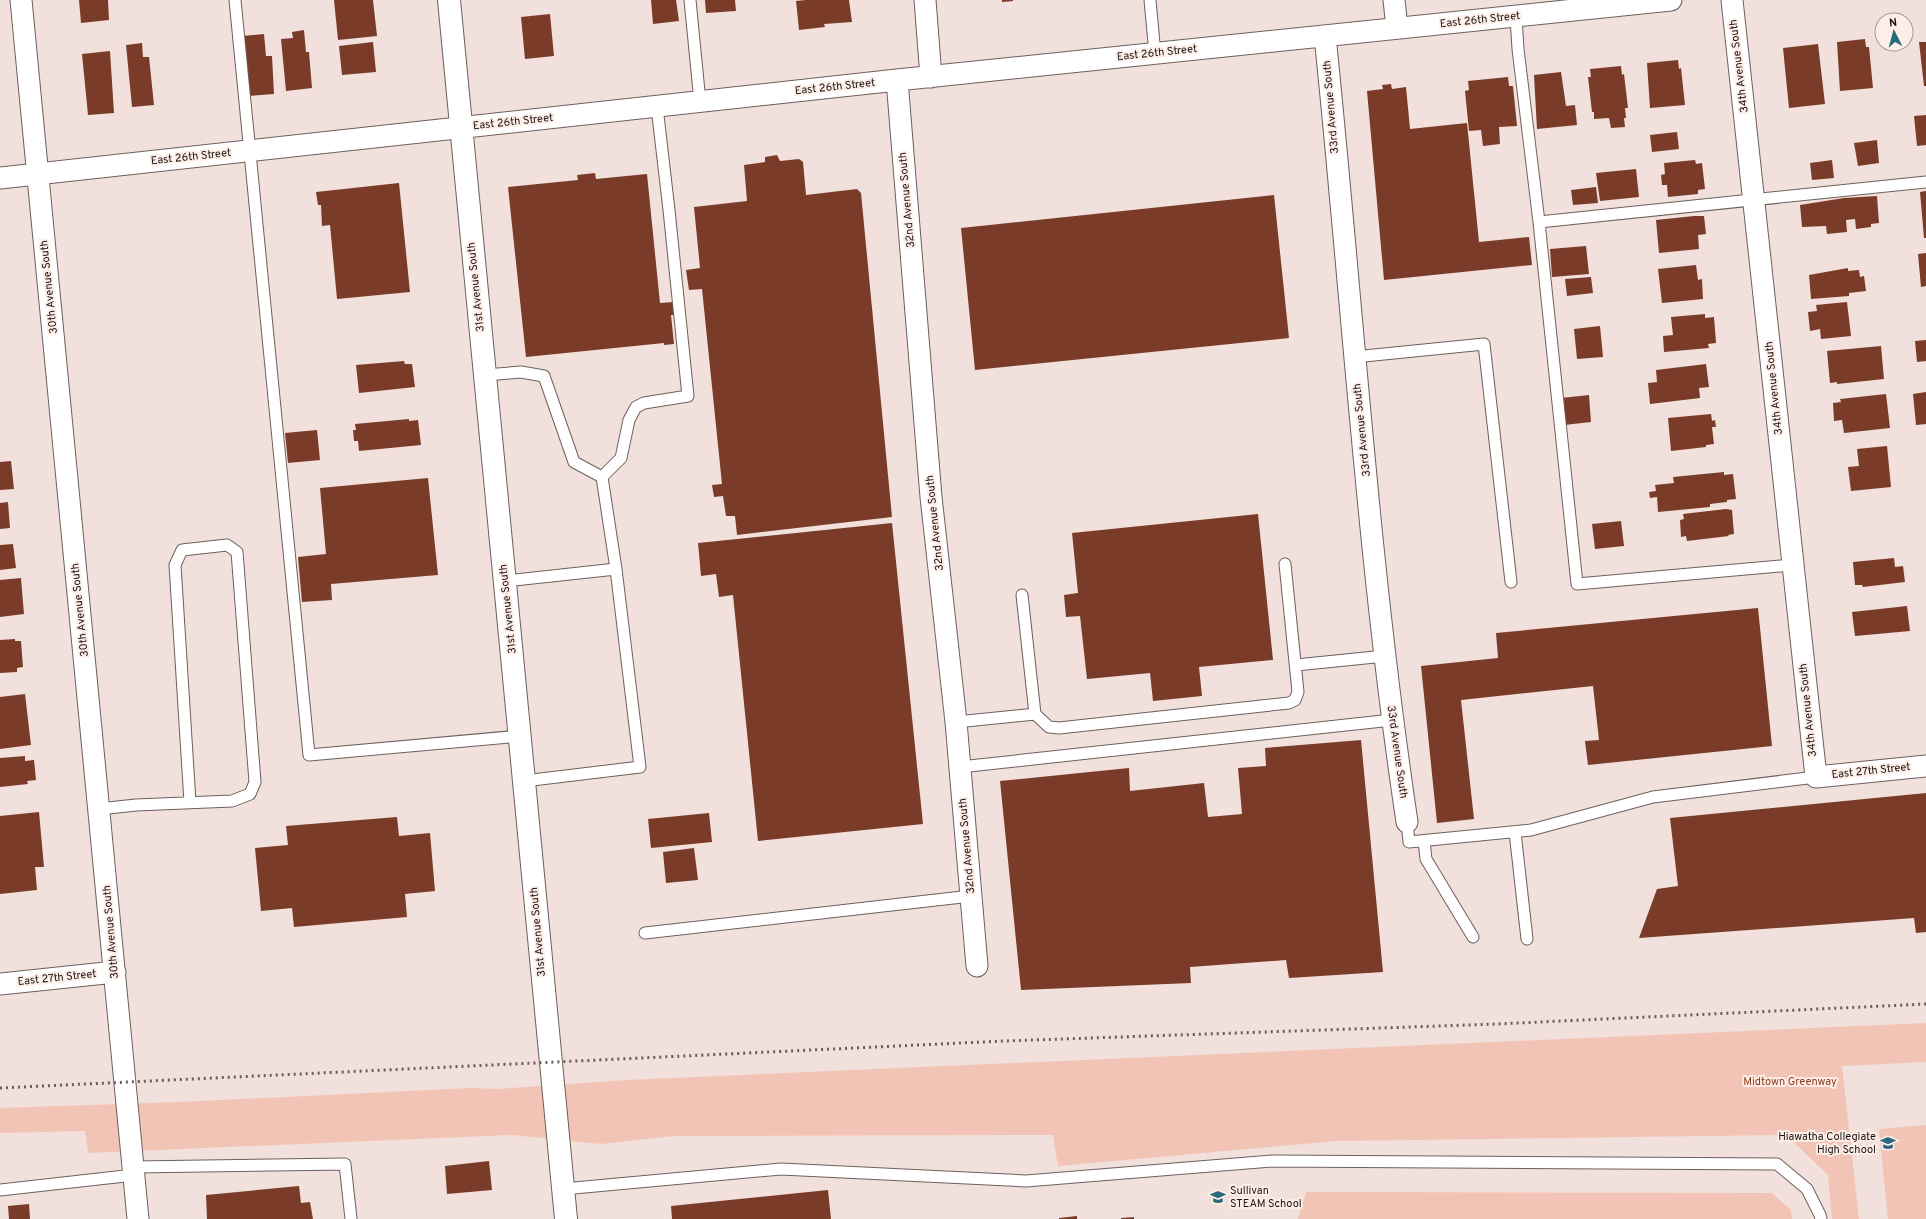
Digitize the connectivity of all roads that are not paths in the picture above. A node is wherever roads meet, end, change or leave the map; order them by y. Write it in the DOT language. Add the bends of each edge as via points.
graph roads {
  1 [pos="21,0"];
  2 [pos="235,0"];
  3 [pos="449,0"];
  4 [pos="690,0"];
  5 [pos="924,0"];
  6 [pos="1150,0"];
  7 [pos="1394,0"];
  8 [pos="1671,0"];
  9 [pos="1732,0"];
  10 [pos="1636,2"];
  11 [pos="1516,17"];
  12 [pos="1397,28"];
  13 [pos="1324,36"];
  14 [pos="1155,54"];
  15 [pos="931,77"];
  16 [pos="898,80"];
  17 [pos="700,102"];
  18 [pos="657,107"];
  19 [pos="461,128"];
  20 [pos="250,151"];
  21 [pos="38,173"];
  22 [pos="0,178"];
  23 [pos="1926,182"];
  24 [pos="1755,199"];
  25 [pos="1539,222"];
  26 [pos="1354,356"];
  27 [pos="485,375"];
  28 [pos="602,477"];
  29 [pos="1285,564"];
  30 [pos="1792,565"];
  31 [pos="616,569"];
  32 [pos="505,581"];
  33 [pos="1511,582"];
  34 [pos="1022,595"];
  35 [pos="1386,656"];
  36 [pos="1296,665"];
  37 [pos="1035,714"];
  38 [pos="1392,720"];
  39 [pos="956,722"];
  40 [pos="520,736"];
  41 [pos="1926,766"];
  42 [pos="960,767"];
  43 [pos="1816,777"];
  44 [pos="524,781"];
  45 [pos="190,802"];
  46 [pos="99,809"];
  47 [pos="1407,822"];
  48 [pos="1515,832"];
  49 [pos="1424,841"];
  50 [pos="972,896"];
  51 [pos="645,933"];
  52 [pos="1472,937"];
  53 [pos="1527,939"];
  54 [pos="978,966"];
  55 [pos="115,972"];
  56 [pos="0,984"];
  57 [pos="134,1171"];
  58 [pos="563,1189"];
  59 [pos="0,1190"];
  60 [pos="138,1219"];
  61 [pos="351,1219"];
  62 [pos="566,1219"];
  63 [pos="1821,1219"];
  1 -- 21 [label="street, 30th Avenue South"];
  2 -- 20 [label="lane"];
  3 -- 19 [label="street, 31st Avenue South"];
  4 -- 17 [label="lane"];
  5 -- 15 [label="street"];
  6 -- 14 [label="lane"];
  7 -- 12 [label="street"];
  8 -- 10 [label="street, East 26th Street"];
  9 -- 24 [label="street, 34th Avenue South"];
  10 -- 11 [label="street, East 26th Street"];
  11 -- 12 [label="street, East 26th Street"];
  11 -- 25 [label="lane"];
  12 -- 13 [label="street, East 26th Street"];
  13 -- 14 [label="street, East 26th Street"];
  13 -- 26 [label="street, 33rd Avenue South"];
  14 -- 15 [label="street, East 26th Street"];
  15 -- 16 [label="street, East 26th Street"];
  16 -- 17 [label="street, East 26th Street"];
  16 -- 39 [label="street, 32nd Avenue South" via="931,497"];
  17 -- 18 [label="street, East 26th Street"];
  18 -- 19 [label="street, East 26th Street"];
  18 -- 28 [label="lane" via="688,396 644,403 636,407 629,420 621,458"];
  19 -- 20 [label="street, East 26th Street"];
  19 -- 27 [label="street, 31st Avenue South"];
  20 -- 21 [label="street, East 26th Street"];
  20 -- 40 [label="lane" via="309,755"];
  21 -- 22 [label="street, East 26th Street"];
  21 -- 46 [label="street, 30th Avenue South"];
  23 -- 24 [label="lane"];
  24 -- 25 [label="lane"];
  24 -- 30 [label="street, 34th Avenue South"];
  25 -- 30 [label="lane" via="1577,584"];
  26 -- 33 [label="lane" via="1484,344"];
  26 -- 35 [label="street, 33rd Avenue South"];
  27 -- 28 [label="lane" via="521,372 544,376 574,462"];
  27 -- 32 [label="street, 31st Avenue South"];
  28 -- 31 [label="lane"];
  29 -- 36 [label="lane"];
  30 -- 43 [label="street, 34th Avenue South"];
  31 -- 32 [label="lane"];
  31 -- 44 [label="lane" via="640,767"];
  32 -- 40 [label="street, 31st Avenue South"];
  34 -- 37 [label="lane"];
  35 -- 36 [label="lane"];
  35 -- 38 [label="street, 33rd Avenue South"];
  36 -- 37 [label="lane" via="1298,692 1295,700 1289,703 1059,728 1049,727"];
  37 -- 39 [label="lane"];
  38 -- 42 [label="lane"];
  38 -- 47 [label="street, 33rd Avenue South"];
  39 -- 42 [label="street, 32nd Avenue South"];
  40 -- 44 [label="street, 31st Avenue South"];
  41 -- 43 [label="street, East 27th Street"];
  42 -- 50 [label="street, 32nd Avenue South"];
  43 -- 48 [label="lane" via="1653,797"];
  44 -- 58 [label="street, 31st Avenue South"];
  45 -- 45 [label="lane" via="232,801 250,794 255,782 237,552 227,545 182,550 175,565"];
  45 -- 46 [label="lane"];
  46 -- 55 [label="street, 30th Avenue South"];
  47 -- 49 [label="lane" via="1409,842"];
  48 -- 49 [label="lane"];
  48 -- 53 [label="lane"];
  49 -- 52 [label="lane" via="1426,859"];
  50 -- 51 [label="lane"];
  50 -- 54 [label="street, 32nd Avenue South"];
  55 -- 56 [label="street, East 27th Street"];
  55 -- 57 [label="street, 30th Avenue South"];
  57 -- 59 [label="lane"];
  57 -- 60 [label="street, 30th Avenue South"];
  57 -- 61 [label="lane" via="345,1164"];
  58 -- 62 [label="street, 31st Avenue South"];
  58 -- 63 [label="lane" via="781,1169 1026,1181 1273,1161 1776,1164 1807,1189"];
}
